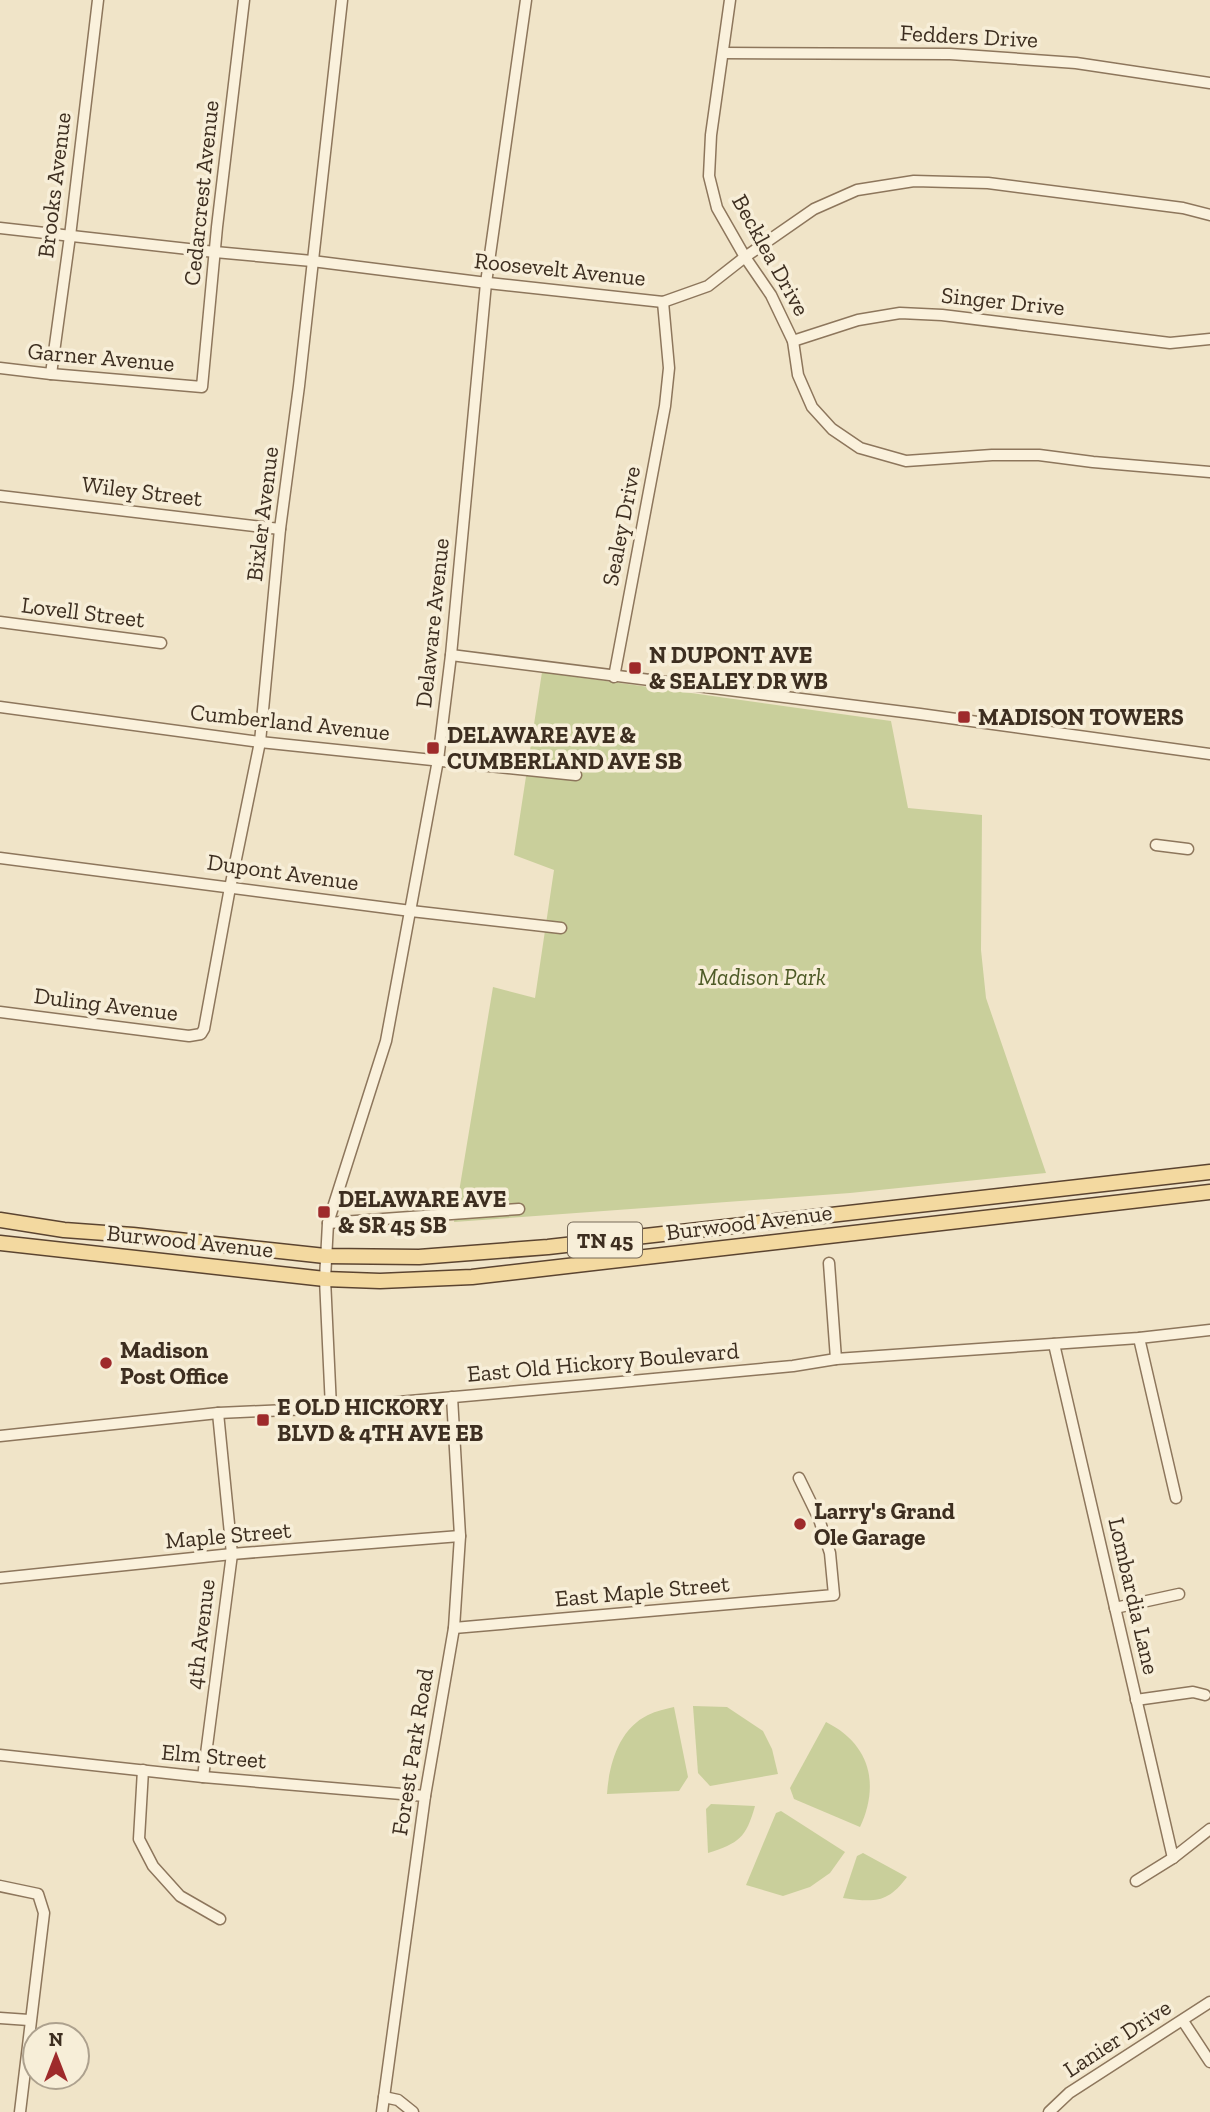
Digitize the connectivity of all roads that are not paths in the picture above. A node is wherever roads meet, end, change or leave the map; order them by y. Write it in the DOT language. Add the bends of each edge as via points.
graph roads {
  1 [pos="98,0"];
  2 [pos="244,0"];
  3 [pos="342,0"];
  4 [pos="526,0"];
  5 [pos="730,0"];
  6 [pos="724,53"];
  7 [pos="1210,83"];
  8 [pos="1210,215"];
  9 [pos="0,228"];
  10 [pos="70,236"];
  11 [pos="215,252"];
  12 [pos="745,257"];
  13 [pos="312,261"];
  14 [pos="486,283"];
  15 [pos="663,302"];
  16 [pos="1210,339"];
  17 [pos="793,341"];
  18 [pos="0,368"];
  19 [pos="51,374"];
  20 [pos="198,387"];
  21 [pos="1210,472"];
  22 [pos="0,495"];
  23 [pos="279,529"];
  24 [pos="0,622"];
  25 [pos="161,643"];
  26 [pos="451,655"];
  27 [pos="614,677"];
  28 [pos="0,707"];
  29 [pos="260,742"];
  30 [pos="1210,754"];
  31 [pos="438,760"];
  32 [pos="576,775"];
  33 [pos="1156,845"];
  34 [pos="1188,849"];
  35 [pos="0,858"];
  36 [pos="230,886"];
  37 [pos="411,911"];
  38 [pos="561,928"];
  39 [pos="0,1015"];
  40 [pos="204,1029"];
  41 [pos="1210,1172"];
  42 [pos="1210,1192"];
  43 [pos="519,1209"];
  44 [pos="0,1220"];
  45 [pos="328,1223"];
  46 [pos="0,1243"];
  47 [pos="326,1256"];
  48 [pos="829,1263"];
  49 [pos="326,1279"];
  50 [pos="1210,1330"];
  51 [pos="1139,1338"];
  52 [pos="1054,1344"];
  53 [pos="836,1359"];
  54 [pos="452,1397"];
  55 [pos="331,1408"];
  56 [pos="218,1413"];
  57 [pos="0,1436"];
  58 [pos="799,1478"];
  59 [pos="1176,1498"];
  60 [pos="460,1536"];
  61 [pos="232,1554"];
  62 [pos="0,1578"];
  63 [pos="1179,1594"];
  64 [pos="1115,1608"];
  65 [pos="454,1628"];
  66 [pos="1205,1695"];
  67 [pos="1136,1700"];
  68 [pos="0,1755"];
  69 [pos="143,1770"];
  70 [pos="203,1777"];
  71 [pos="425,1796"];
  72 [pos="1210,1829"];
  73 [pos="1173,1858"];
  74 [pos="1136,1881"];
  75 [pos="0,1886"];
  76 [pos="220,1919"];
  77 [pos="1210,2002"];
  78 [pos="0,2018"];
  79 [pos="29,2020"];
  80 [pos="1183,2021"];
  81 [pos="1210,2062"];
  82 [pos="384,2097"];
  83 [pos="20,2112"];
  84 [pos="382,2112"];
  85 [pos="413,2112"];
  86 [pos="1049,2112"];
  1 -- 10 [label="street, Brooks Avenue"];
  2 -- 11 [label="street, Cedarcrest Avenue"];
  3 -- 13 [label="street, Bixler Avenue"];
  4 -- 14 [label="street, Delaware Avenue"];
  5 -- 6 [label="street, Becklea Drive"];
  6 -- 7 [label="street, Fedders Drive" via="950,54 1076,63"];
  6 -- 12 [label="street, Becklea Drive" via="709,176 718,208"];
  8 -- 12 [label="street, Roosevelt Avenue" via="988,183 914,181 857,190 814,209"];
  9 -- 10 [label="street, Roosevelt Avenue"];
  10 -- 11 [label="street, Roosevelt Avenue"];
  10 -- 19 [label="street, Brooks Avenue"];
  11 -- 13 [label="street, Roosevelt Avenue"];
  11 -- 20 [label="street, Cedarcrest Avenue" via="202,387"];
  12 -- 15 [label="street, Roosevelt Avenue" via="708,286"];
  12 -- 17 [label="street, Becklea Drive" via="771,295"];
  13 -- 14 [label="street, Roosevelt Avenue"];
  13 -- 23 [label="street, Bixler Avenue"];
  14 -- 15 [label="street, Roosevelt Avenue"];
  14 -- 26 [label="street, Delaware Avenue"];
  15 -- 27 [label="street, Sealey Drive" via="668,383"];
  16 -- 17 [label="street, Singer Drive" via="1170,343 942,314 900,313 858,320"];
  17 -- 21 [label="street, Becklea Drive" via="798,375 812,407 832,429 860,448 885,457 906,461 1039,455"];
  18 -- 19 [label="street, Garner Avenue"];
  19 -- 20 [label="street, Garner Avenue"];
  22 -- 23 [label="street, Wiley Street"];
  23 -- 29 [label="street, Bixler Avenue"];
  24 -- 25 [label="street, Lovell Street"];
  26 -- 27 [label="street"];
  26 -- 31 [label="street, Delaware Avenue"];
  27 -- 30 [label="street" via="920,714 1180,755"];
  28 -- 29 [label="street, Cumberland Avenue"];
  29 -- 31 [label="street, Cumberland Avenue"];
  29 -- 36 [label="street, Bixler Avenue"];
  31 -- 32 [label="street, Cumberland Avenue"];
  31 -- 37 [label="street, Delaware Avenue"];
  33 -- 34 [label="street"];
  35 -- 36 [label="street, Dupont Avenue"];
  36 -- 37 [label="street, Dupont Avenue"];
  36 -- 40 [label="street, Bixler Avenue"];
  37 -- 38 [label="street, Dupont Avenue"];
  37 -- 45 [label="street, Delaware Avenue" via="386,1041"];
  39 -- 40 [label="street, Duling Avenue" via="189,1036"];
  41 -- 47 [label="main road, Burwood Avenue / TN 45" via="548,1247 419,1257"];
  42 -- 49 [label="main road, Burwood Avenue / TN 45" via="471,1277"];
  43 -- 45 [label="street"];
  44 -- 47 [label="main road, Burwood Avenue / TN 45"];
  45 -- 47 [label="street, Delaware Avenue"];
  46 -- 49 [label="main road, Burwood Avenue / TN 45"];
  47 -- 49 [label="street, Delaware Avenue"];
  48 -- 53 [label="street"];
  49 -- 55 [label="street, Delaware Avenue"];
  50 -- 51 [label="street, East Old Hickory Boulevard"];
  51 -- 52 [label="street, East Old Hickory Boulevard"];
  51 -- 59 [label="street"];
  52 -- 53 [label="street, East Old Hickory Boulevard"];
  52 -- 64 [label="street, Lombardia Lane"];
  53 -- 54 [label="street, East Old Hickory Boulevard"];
  54 -- 55 [label="street, East Old Hickory Boulevard"];
  54 -- 60 [label="street, Forest Park Road"];
  55 -- 56 [label="street, East Old Hickory Boulevard"];
  56 -- 57 [label="street, East Old Hickory Boulevard"];
  56 -- 61 [label="street, 4th Avenue"];
  58 -- 65 [label="street, East Maple Street" via="830,1553 834,1595"];
  60 -- 61 [label="street, Maple Street"];
  60 -- 65 [label="street, Forest Park Road"];
  61 -- 62 [label="street, Maple Street"];
  61 -- 70 [label="street, 4th Avenue"];
  63 -- 64 [label="street"];
  64 -- 67 [label="street, Lombardia Lane"];
  65 -- 71 [label="street, Forest Park Road"];
  66 -- 67 [label="street" via="1192,1692"];
  67 -- 73 [label="street, Lombardia Lane"];
  68 -- 69 [label="street, Elm Street"];
  69 -- 70 [label="street, Elm Street"];
  69 -- 76 [label="street" via="139,1839 153,1866 180,1896"];
  70 -- 71 [label="street, Elm Street"];
  71 -- 82 [label="street, Forest Park Road"];
  72 -- 73 [label="street"];
  73 -- 74 [label="street"];
  75 -- 79 [label="street" via="38,1894 44,1913"];
  77 -- 80 [label="street, Lanier Drive"];
  78 -- 79 [label="street"];
  79 -- 83 [label="street"];
  80 -- 81 [label="street"];
  80 -- 86 [label="street, Lanier Drive" via="1069,2092"];
  82 -- 84 [label="street, Forest Park Road"];
  82 -- 85 [label="street"];
}
